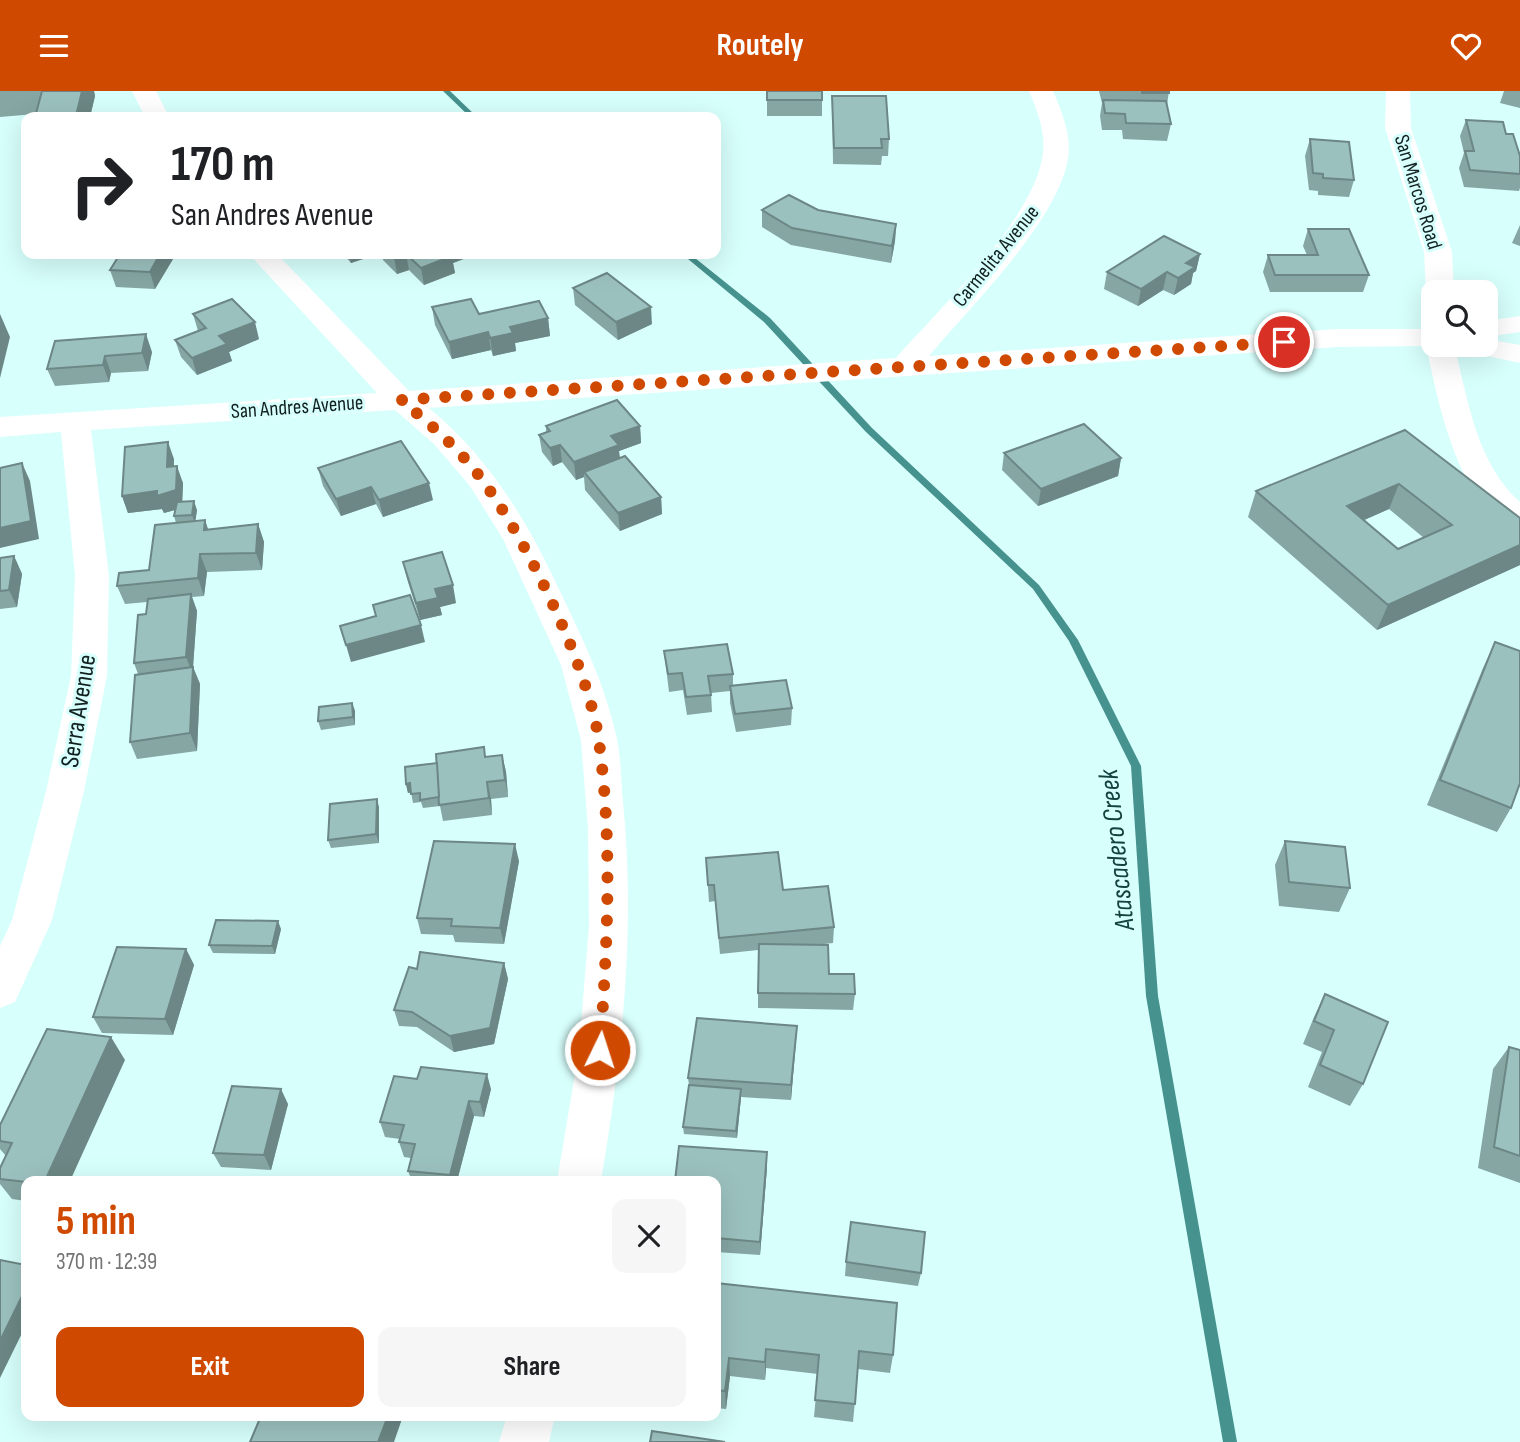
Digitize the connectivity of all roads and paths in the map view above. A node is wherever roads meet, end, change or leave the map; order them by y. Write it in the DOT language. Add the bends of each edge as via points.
graph roads {
  1 [pos="144,91"];
  2 [pos="1041,91"];
  3 [pos="1398,91"];
  4 [pos="154,112"];
  5 [pos="267,259"];
  6 [pos="1439,280"];
  7 [pos="1520,324"];
  8 [pos="1498,327"];
  9 [pos="1421,337"];
  10 [pos="1498,350"];
  11 [pos="1520,355"];
  12 [pos="1443,357"];
  13 [pos="904,367"];
  14 [pos="401,400"];
  15 [pos="75,422"];
  16 [pos="0,427"];
  17 [pos="1520,519"];
  18 [pos="0,990"];
  19 [pos="580,1176"];
  20 [pos="530,1421"];
  21 [pos="524,1442"];
  1 -- 4 [label="street"];
  2 -- 13 [label="street, Carmelita Avenue" via="1055,138 1055,160 1043,197"];
  3 -- 6 [label="street, San Marcos Road" via="1398,128 1438,253"];
  5 -- 14 [label="street"];
  7 -- 8 [label="street"];
  9 -- 13 [label="street, San Andres Avenue" via="1337,338"];
  10 -- 11 [label="street"];
  12 -- 17 [label="street" via="1468,454 1492,494"];
  13 -- 14 [label="street, San Andres Avenue"];
  14 -- 15 [label="street, San Andres Avenue"];
  14 -- 19 [label="street" via="445,437 481,479 519,539 578,665 599,740 609,925 600,1050"];
  15 -- 16 [label="street, San Andres Avenue"];
  15 -- 18 [label="street, Serra Avenue" via="92,576 89,676 32,919"];
  20 -- 21 [label="street"];
}
